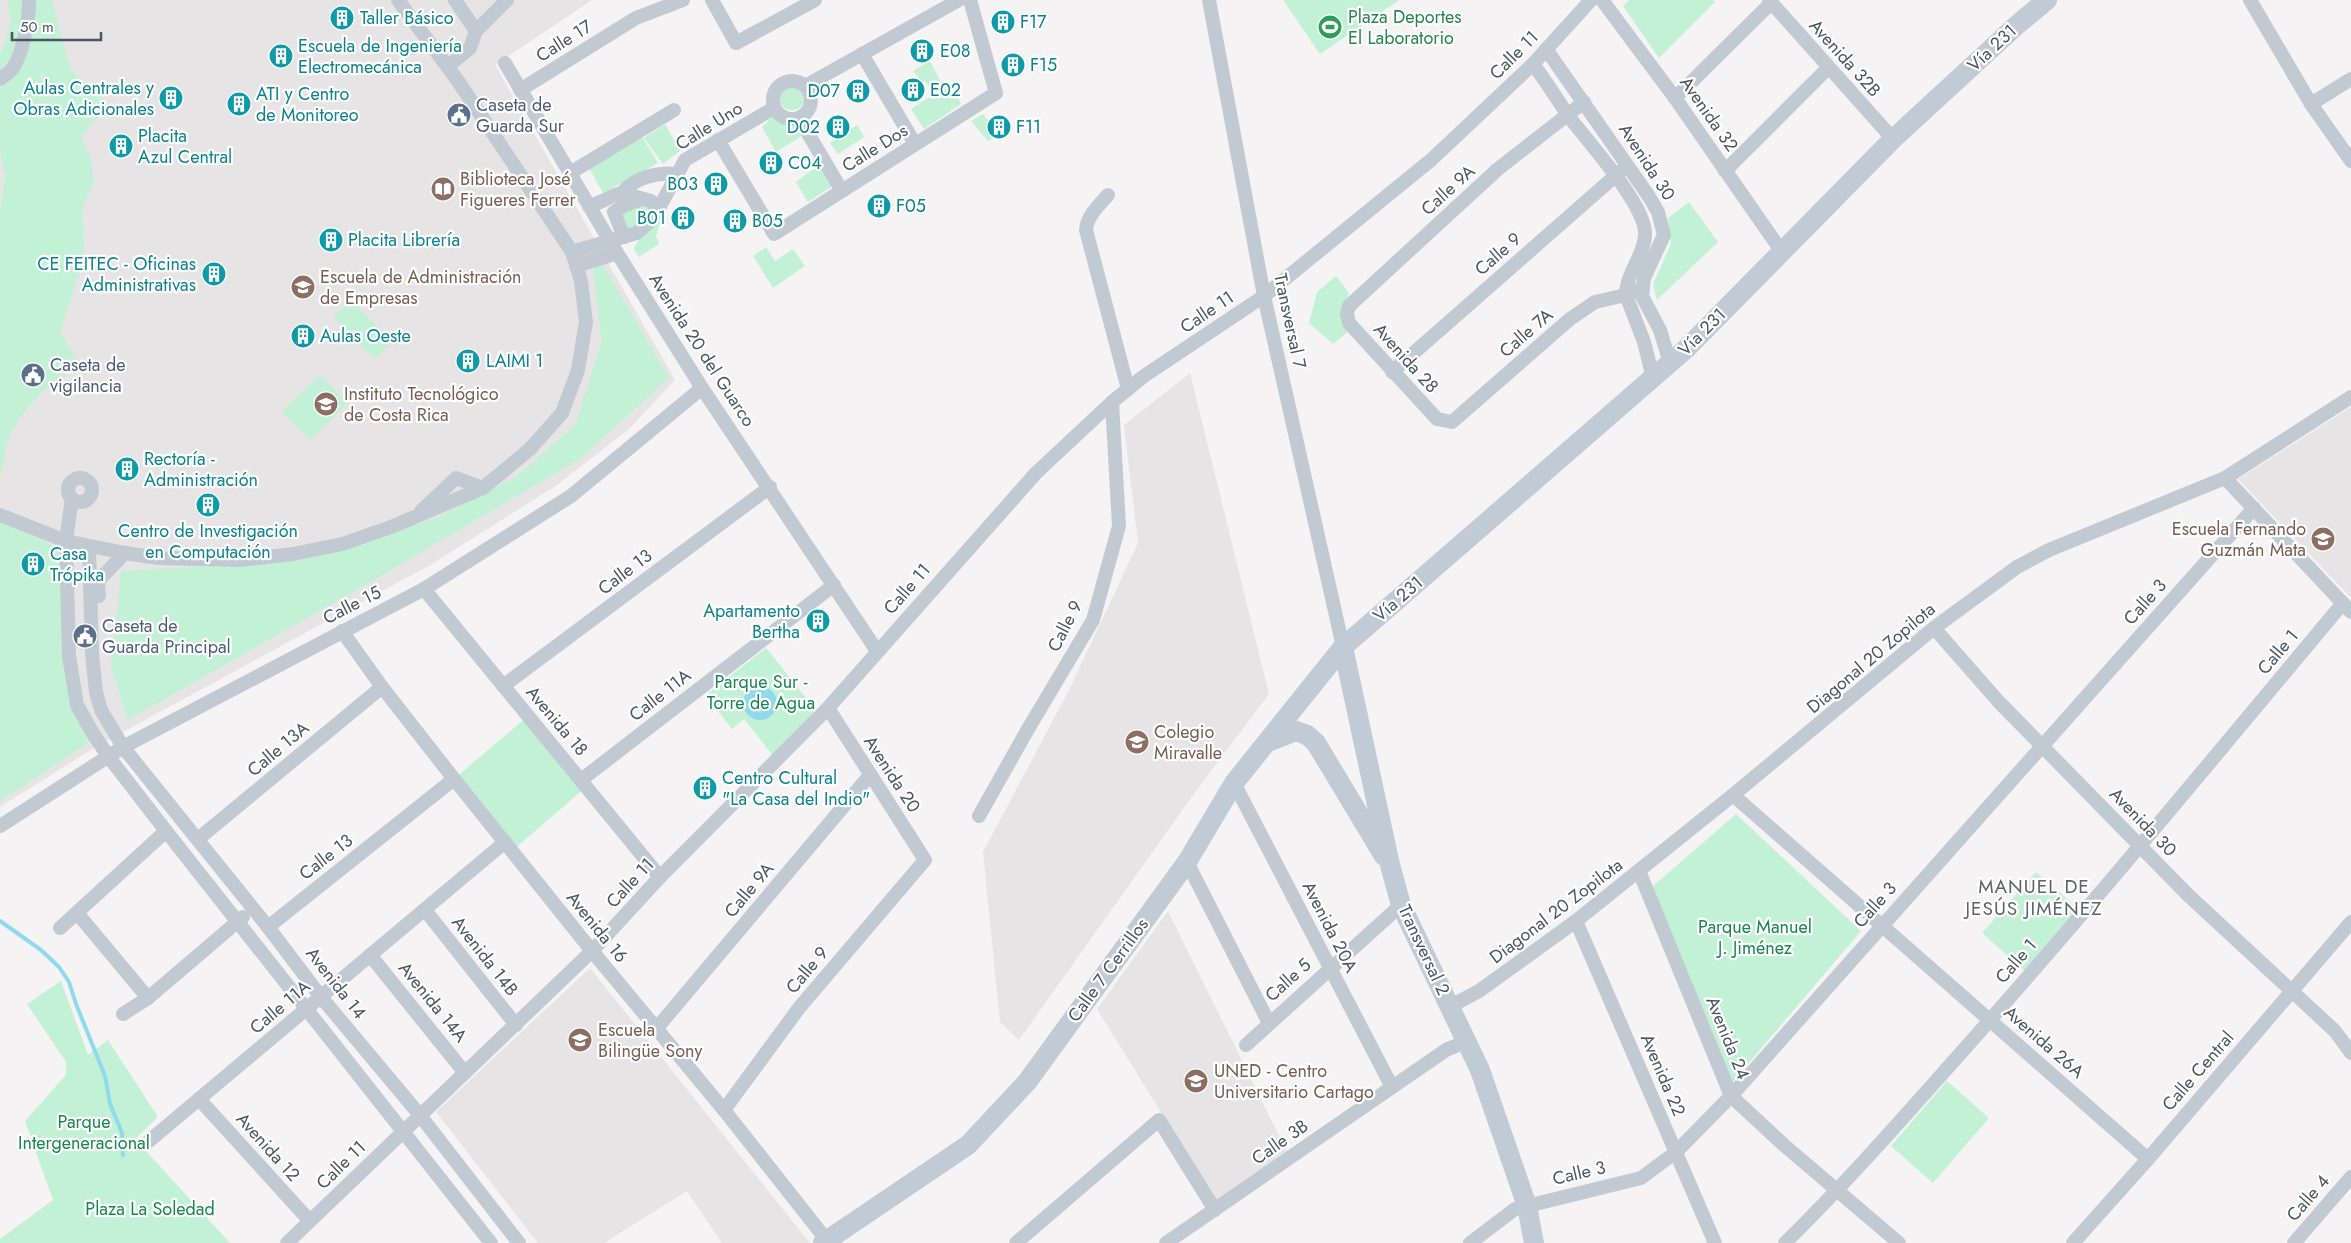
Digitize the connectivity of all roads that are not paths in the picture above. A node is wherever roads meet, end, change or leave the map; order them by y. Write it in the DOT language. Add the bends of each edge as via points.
graph roads {
  1 [pos="29,0"];
  2 [pos="398,0"];
  3 [pos="455,0"];
  4 [pos="507,0"];
  5 [pos="683,0"];
  6 [pos="712,0"];
  7 [pos="815,0"];
  8 [pos="959,0"];
  9 [pos="970,0"];
  10 [pos="1209,0"];
  11 [pos="1591,0"];
  12 [pos="1602,0"];
  13 [pos="2047,0"];
  14 [pos="2250,0"];
  15 [pos="1770,2"];
  16 [pos="476,31"];
  17 [pos="1546,49"];
  18 [pos="862,54"];
  19 [pos="504,64"];
  20 [pos="1533,64"];
  21 [pos="448,66"];
  22 [pos="1828,68"];
  23 [pos="0,79"];
  24 [pos="2351,79"];
  25 [pos="805,86"];
  26 [pos="520,90"];
  27 [pos="1675,98"];
  28 [pos="1584,102"];
  29 [pos="2310,104"];
  30 [pos="774,108"];
  31 [pos="674,110"];
  32 [pos="1568,115"];
  33 [pos="799,118"];
  34 [pos="718,140"];
  35 [pos="1894,140"];
  36 [pos="915,144"];
  37 [pos="2351,161"];
  38 [pos="1628,164"];
  39 [pos="1725,171"];
  40 [pos="570,174"];
  41 [pos="676,174"];
  42 [pos="1616,175"];
  43 [pos="842,191"];
  44 [pos="622,193"];
  45 [pos="1108,194"];
  46 [pos="642,199"];
  47 [pos="589,206"];
  48 [pos="658,210"];
  49 [pos="624,237"];
  50 [pos="613,247"];
  51 [pos="1782,252"];
  52 [pos="574,259"];
  53 [pos="1643,288"];
  54 [pos="1626,295"];
  55 [pos="1264,296"];
  56 [pos="1347,314"];
  57 [pos="1670,363"];
  58 [pos="1392,372"];
  59 [pos="1653,378"];
  60 [pos="702,388"];
  61 [pos="1128,389"];
  62 [pos="2351,397"];
  63 [pos="1112,402"];
  64 [pos="1444,422"];
  65 [pos="2225,478"];
  66 [pos="770,487"];
  67 [pos="483,488"];
  68 [pos="72,498"];
  69 [pos="2254,508"];
  70 [pos="0,515"];
  71 [pos="413,518"];
  72 [pos="66,541"];
  73 [pos="89,546"];
  74 [pos="125,553"];
  75 [pos="834,585"];
  76 [pos="424,589"];
  77 [pos="2347,608"];
  78 [pos="1934,628"];
  79 [pos="342,631"];
  80 [pos="1343,647"];
  81 [pos="877,651"];
  82 [pos="504,686"];
  83 [pos="382,687"];
  84 [pos="828,708"];
  85 [pos="116,735"];
  86 [pos="1266,743"];
  87 [pos="2042,746"];
  88 [pos="123,747"];
  89 [pos="108,756"];
  90 [pos="870,775"];
  91 [pos="454,779"];
  92 [pos="581,780"];
  93 [pos="1234,784"];
  94 [pos="1733,795"];
  95 [pos="979,816"];
  96 [pos="0,826"];
  97 [pos="166,831"];
  98 [pos="198,839"];
  99 [pos="505,842"];
  100 [pos="2140,846"];
  101 [pos="925,860"];
  102 [pos="1187,862"];
  103 [pos="1390,865"];
  104 [pos="1639,871"];
  105 [pos="660,877"];
  106 [pos="1401,905"];
  107 [pos="252,908"];
  108 [pos="424,910"];
  109 [pos="77,913"];
  110 [pos="1576,921"];
  111 [pos="237,922"];
  112 [pos="2351,922"];
  113 [pos="1882,925"];
  114 [pos="268,927"];
  115 [pos="60,928"];
  116 [pos="592,951"];
  117 [pos="370,955"];
  118 [pos="1330,967"];
  119 [pos="2293,990"];
  120 [pos="321,997"];
  121 [pos="148,998"];
  122 [pos="1451,1006"];
  123 [pos="306,1009"];
  124 [pos="124,1014"];
  125 [pos="1990,1020"];
  126 [pos="1269,1023"];
  127 [pos="516,1025"];
  128 [pos="656,1029"];
  129 [pos="2335,1031"];
  130 [pos="2351,1039"];
  131 [pos="1467,1042"];
  132 [pos="1246,1045"];
  133 [pos="2351,1053"];
  134 [pos="465,1073"];
  135 [pos="1392,1087"];
  136 [pos="1731,1096"];
  137 [pos="199,1100"];
  138 [pos="724,1110"];
  139 [pos="419,1114"];
  140 [pos="403,1130"];
  141 [pos="149,1142"];
  142 [pos="1676,1152"];
  143 [pos="2148,1159"];
  144 [pos="2351,1177"];
  145 [pos="1838,1190"];
  146 [pos="1527,1206"];
  147 [pos="1215,1210"];
  148 [pos="309,1220"];
  149 [pos="505,1223"];
  150 [pos="487,1241"];
  151 [pos="826,1242"];
  152 [pos="287,1243"];
  153 [pos="519,1243"];
  154 [pos="1016,1243"];
  155 [pos="1166,1243"];
  156 [pos="1470,1243"];
  157 [pos="1534,1243"];
  158 [pos="1714,1243"];
  159 [pos="1785,1243"];
  160 [pos="1899,1243"];
  161 [pos="2073,1243"];
  162 [pos="2294,1243"];
  1 -- 23 [label="street" via="27,30 13,68"];
  2 -- 21 [label="street"];
  3 -- 16 [label="street"];
  4 -- 16 [label="street"];
  5 -- 26 [label="street, Calle 17" via="636,18"];
  6 -- 7 [label="street" via="736,44"];
  8 -- 18 [label="street"];
  9 -- 36 [label="street, Calle Dos" via="996,93"];
  10 -- 55 [label="street, Transversal 7"];
  11 -- 17 [label="street, Calle 11"];
  12 -- 27 [label="street, Avenida 32"];
  13 -- 35 [label="main road, Vía 231"];
  14 -- 29 [label="street"];
  15 -- 22 [label="street, Avenida 32B"];
  15 -- 27 [label="street"];
  16 -- 21 [label="street" via="470,48"];
  17 -- 20 [label="street, Calle 11"];
  17 -- 28 [label="street, Avenida 30"];
  18 -- 25 [label="street"];
  18 -- 36 [label="street"];
  19 -- 26 [label="street, Avenida 20 del Guarco"];
  20 -- 32 [label="street, Avenida 30"];
  20 -- 55 [label="street, Calle 11" via="1432,160"];
  21 -- 52 [label="street"];
  22 -- 35 [label="street, Avenida 32B"];
  22 -- 39 [label="street"];
  24 -- 29 [label="street"];
  25 -- 30 [label="street" via="794,80 778,86 772,96"];
  25 -- 33 [label="street" via="810,92 810,107"];
  26 -- 40 [label="street, Avenida 20 del Guarco"];
  27 -- 39 [label="street, Avenida 32"];
  28 -- 32 [label="street, Calle 9A"];
  28 -- 38 [label="street, Avenida 30"];
  29 -- 37 [label="street"];
  30 -- 33 [label="street" via="787,118"];
  30 -- 34 [label="street, Calle Uno"];
  31 -- 40 [label="street"];
  32 -- 42 [label="street, Avenida 30"];
  32 -- 56 [label="street, Calle 9A" via="1498,169 1349,306"];
  33 -- 43 [label="street"];
  34 -- 41 [label="street, Calle Uno" via="685,160"];
  34 -- 43 [label="street, Calle Dos" via="774,234"];
  35 -- 51 [label="main road, Vía 231"];
  36 -- 43 [label="street, Calle Dos"];
  38 -- 42 [label="street, Calle 9"];
  38 -- 53 [label="street, Avenida 30" via="1658,212 1664,234 1644,278"];
  39 -- 51 [label="street, Avenida 32"];
  40 -- 47 [label="street, Avenida 20 del Guarco"];
  41 -- 44 [label="street" via="662,173 643,179"];
  41 -- 48 [label="street, Calle Uno"];
  42 -- 54 [label="street, Avenida 30" via="1640,216 1645,234"];
  42 -- 58 [label="street, Calle 9"];
  44 -- 46 [label="street"];
  44 -- 47 [label="street"];
  45 -- 61 [label="street" via="1094,211 1086,230"];
  46 -- 48 [label="street" via="651,201"];
  46 -- 49 [label="street" via="614,212"];
  47 -- 50 [label="street, Avenida 20 del Guarco"];
  48 -- 49 [label="street, Calle Uno" via="637,233"];
  49 -- 50 [label="street, Calle Uno"];
  50 -- 52 [label="street, Calle Uno"];
  50 -- 60 [label="street, Avenida 20 del Guarco"];
  51 -- 57 [label="main road, Vía 231"];
  52 -- 67 [label="street" via="581,281 586,322 578,370 562,413 530,450"];
  53 -- 54 [label="street, Calle 7A"];
  53 -- 57 [label="street" via="1642,296 1660,330"];
  54 -- 59 [label="street" via="1644,342"];
  54 -- 64 [label="street, Calle 7A" via="1595,302 1452,422"];
  55 -- 61 [label="street, Calle 11"];
  55 -- 80 [label="street, Transversal 7"];
  56 -- 58 [label="street, Avenida 28" via="1349,323"];
  57 -- 59 [label="main road, Vía 231"];
  58 -- 64 [label="street, Avenida 28" via="1437,419"];
  59 -- 80 [label="main road, Vía 231"];
  60 -- 66 [label="street, Avenida 20 del Guarco"];
  60 -- 76 [label="street, Calle 15" via="571,496"];
  61 -- 63 [label="street, Calle 11"];
  62 -- 65 [label="street, Diagonal 20 Zopilota"];
  63 -- 81 [label="street, Calle 11" via="1036,474"];
  63 -- 95 [label="street, Calle 9" via="1118,526 1093,620"];
  65 -- 69 [label="street"];
  65 -- 78 [label="street, Diagonal 20 Zopilota" via="2041,554 2017,567"];
  66 -- 75 [label="street, Avenida 20 del Guarco"];
  66 -- 82 [label="street, Calle 13"];
  67 -- 71 [label="street"];
  67 -- 71 [label="street" via="456,478"];
  68 -- 72 [label="street"];
  69 -- 77 [label="street"];
  69 -- 87 [label="street, Calle 3"];
  70 -- 72 [label="street"];
  71 -- 74 [label="street" via="342,544 293,554 242,560 159,558"];
  72 -- 73 [label="street"];
  72 -- 89 [label="street" via="69,656 78,705"];
  73 -- 74 [label="street"];
  73 -- 85 [label="street" via="96,692 101,710"];
  74 -- 85 [label="street" via="98,581 104,690"];
  75 -- 81 [label="street, Avenida 20 del Guarco"];
  75 -- 92 [label="street, Calle 11A"];
  76 -- 79 [label="street, Calle 15"];
  76 -- 82 [label="street, Avenida 18"];
  77 -- 100 [label="street, Calle 1"];
  78 -- 87 [label="street, Avenida 30"];
  78 -- 94 [label="street, Diagonal 20 Zopilota"];
  79 -- 83 [label="street, Avenida 16"];
  79 -- 88 [label="street, Calle 15"];
  80 -- 86 [label="main road, Calle 7 Cerrillos"];
  80 -- 103 [label="main road, Transversal 2"];
  81 -- 84 [label="street, Calle 11"];
  82 -- 92 [label="street, Avenida 18"];
  83 -- 91 [label="street, Avenida 16"];
  83 -- 98 [label="street, Calle 13A"];
  84 -- 90 [label="street, Avenida 20"];
  84 -- 105 [label="street, Calle 11"];
  85 -- 88 [label="street, Avenida 14"];
  86 -- 93 [label="main road, Calle 7 Cerrillos"];
  86 -- 103 [label="main road" via="1296,731 1316,743"];
  87 -- 100 [label="street, Avenida 30"];
  87 -- 113 [label="street, Calle 3"];
  88 -- 89 [label="street, Calle 15"];
  88 -- 98 [label="street, Avenida 14"];
  89 -- 96 [label="street, Calle 15"];
  89 -- 97 [label="street"];
  90 -- 101 [label="street, Avenida 20"];
  90 -- 128 [label="street, Calle 9A"];
  91 -- 99 [label="street, Avenida 16"];
  91 -- 114 [label="street, Calle 13"];
  92 -- 105 [label="street, Avenida 18"];
  93 -- 102 [label="main road, Calle 7 Cerrillos"];
  93 -- 118 [label="street, Avenida 20A"];
  94 -- 104 [label="street, Diagonal 20 Zopilota"];
  94 -- 113 [label="street, Avenida 26A"];
  97 -- 109 [label="street"];
  97 -- 111 [label="street"];
  98 -- 107 [label="street, Avenida 14"];
  99 -- 108 [label="street, Calle 11A"];
  99 -- 116 [label="street, Avenida 16"];
  100 -- 119 [label="street, Avenida 30"];
  100 -- 125 [label="street, Calle 1"];
  101 -- 138 [label="street, Calle 9" via="799,1008"];
  102 -- 126 [label="street"];
  102 -- 151 [label="main road, Calle 7 Cerrillos" via="1027,1082 968,1145"];
  103 -- 106 [label="main road, Transversal 2"];
  104 -- 110 [label="street, Diagonal 20 Zopilota"];
  104 -- 136 [label="street, Avenida 24"];
  105 -- 116 [label="street, Calle 11"];
  106 -- 118 [label="street, Calle 5"];
  106 -- 122 [label="main road, Transversal 2"];
  107 -- 111 [label="street"];
  107 -- 114 [label="street, Avenida 14"];
  108 -- 117 [label="street, Calle 11A"];
  108 -- 127 [label="street, Avenida 14B"];
  109 -- 115 [label="street"];
  109 -- 121 [label="street"];
  110 -- 122 [label="street, Diagonal 20 Zopilota" via="1479,991"];
  110 -- 142 [label="street, Avenida 22"];
  111 -- 121 [label="street"];
  111 -- 123 [label="street"];
  112 -- 119 [label="street, Calle Central"];
  113 -- 125 [label="street, Avenida 26A"];
  113 -- 136 [label="street, Calle 3"];
  114 -- 120 [label="street, Avenida 14"];
  116 -- 127 [label="street, Calle 11"];
  116 -- 128 [label="street, Avenida 16"];
  117 -- 120 [label="street, Calle 11A"];
  117 -- 134 [label="street, Avenida 14A"];
  118 -- 126 [label="street, Calle 5"];
  118 -- 135 [label="street, Avenida 20A"];
  119 -- 129 [label="street, Avenida 30"];
  119 -- 143 [label="street, Calle Central"];
  120 -- 123 [label="street, Calle 11A"];
  120 -- 139 [label="street, Avenida 14"];
  121 -- 124 [label="street"];
  122 -- 131 [label="main road, Transversal 2"];
  123 -- 137 [label="street, Calle 11A"];
  123 -- 140 [label="street"];
  125 -- 143 [label="street, Avenida 26A"];
  125 -- 145 [label="street, Calle 1"];
  126 -- 132 [label="street, Calle 5"];
  127 -- 134 [label="street, Calle 11"];
  128 -- 138 [label="street, Avenida 16"];
  129 -- 130 [label="street, Avenida 30"];
  129 -- 133 [label="street, Avenida 30"];
  131 -- 135 [label="street, Calle 3B" via="1446,1050"];
  131 -- 146 [label="main road, Transversal 2" via="1480,1070"];
  134 -- 139 [label="street, Calle 11"];
  135 -- 147 [label="street, Calle 3B"];
  136 -- 142 [label="street, Calle 3"];
  136 -- 145 [label="street, Avenida 24"];
  137 -- 141 [label="street, Calle 11A"];
  137 -- 148 [label="street, Avenida 12"];
  138 -- 151 [label="street, Avenida 16"];
  139 -- 140 [label="street, Calle 11"];
  139 -- 149 [label="street, Avenida 14"];
  140 -- 148 [label="street, Calle 11"];
  140 -- 150 [label="street"];
  142 -- 146 [label="street, Calle 3" via="1641,1178"];
  142 -- 158 [label="street, Avenida 22"];
  143 -- 161 [label="street, Calle Central"];
  144 -- 162 [label="street, Calle 4"];
  145 -- 159 [label="street, Calle 1"];
  145 -- 160 [label="street, Avenida 24"];
  146 -- 156 [label="street, Calle 3" via="1510,1212"];
  146 -- 157 [label="main road, Transversal 2"];
  147 -- 154 [label="street" via="1159,1120"];
  147 -- 155 [label="street, Calle 3B"];
  148 -- 152 [label="street, Calle 11"];
  149 -- 150 [label="street"];
  149 -- 153 [label="street, Avenida 14"];
}
